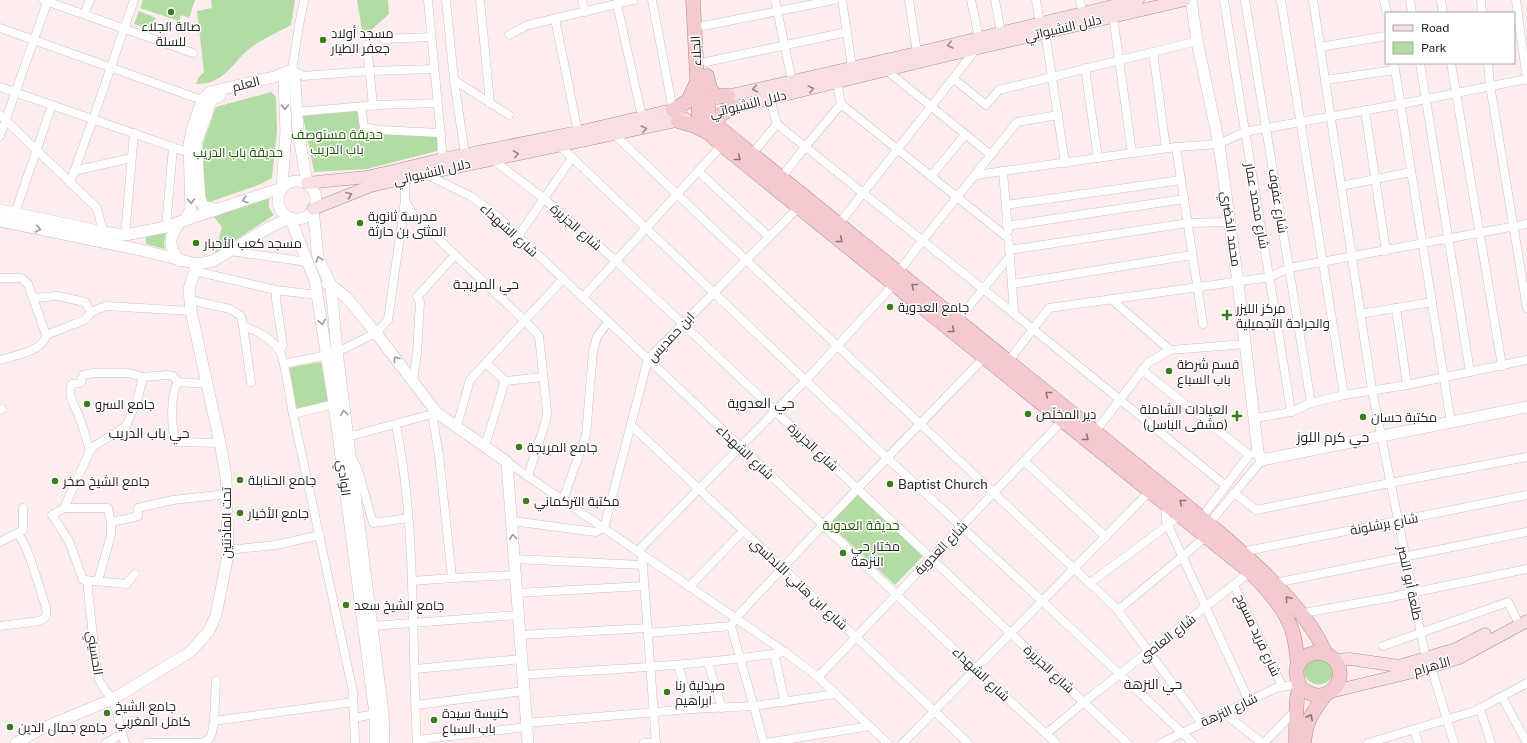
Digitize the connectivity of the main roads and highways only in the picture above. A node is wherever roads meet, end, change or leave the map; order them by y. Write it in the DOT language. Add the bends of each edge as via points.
graph roads {
  1 [pos="693,0"];
  2 [pos="702,0"];
  3 [pos="1138,0"];
  4 [pos="1185,0"];
  5 [pos="1191,0"];
  6 [pos="1111,7"];
  7 [pos="1043,28"];
  8 [pos="978,43"];
  9 [pos="292,70"];
  10 [pos="703,73"];
  11 [pos="284,81"];
  12 [pos="295,82"];
  13 [pos="731,101"];
  14 [pos="207,102"];
  15 [pos="707,115"];
  16 [pos="676,116"];
  17 [pos="307,183"];
  18 [pos="282,188"];
  19 [pos="215,209"];
  20 [pos="313,209"];
  21 [pos="0,210"];
  22 [pos="290,218"];
  23 [pos="0,221"];
  24 [pos="182,221"];
  25 [pos="180,261"];
  26 [pos="196,268"];
  27 [pos="896,278"];
  28 [pos="315,281"];
  29 [pos="331,285"];
  30 [pos="332,354"];
  31 [pos="1527,407"];
  32 [pos="1203,527"];
  33 [pos="1527,612"];
  34 [pos="1293,616"];
  35 [pos="1521,620"];
  36 [pos="1330,657"];
  37 [pos="1429,663"];
  38 [pos="1377,664"];
  39 [pos="1298,665"];
  40 [pos="1378,680"];
  41 [pos="1299,685"];
  42 [pos="1327,694"];
  43 [pos="16,743"];
  44 [pos="375,743"];
  45 [pos="384,743"];
  46 [pos="528,743"];
  47 [pos="1296,743"];
  48 [pos="1304,743"];
  1 -- 10 [label="highway, الجلاء"];
  2 -- 10 [label="highway, الجلاء"];
  3 -- 6 [label="main road, دلال النشيواتي"];
  4 -- 6 [label="main road, دلال النشيواتي"];
  5 -- 31 [label="main road, محمد الخضري" via="1219,144 1255,418 1256,455 1380,436"];
  6 -- 7 [label="main road, دلال النشيواتي"];
  6 -- 7 [label="main road, دلال النشيواتي" via="1082,12"];
  7 -- 8 [label="main road, دلال النشيواتي"];
  7 -- 8 [label="main road, دلال النشيواتي" via="1001,32"];
  8 -- 13 [label="main road, دلال النشيواتي, one-way" via="918,53 792,81"];
  13 -- 8 [label="main road, دلال النشيواتي, one-way" via="770,99 886,70"];
  9 -- 11 [label="main road"];
  9 -- 12 [label="main road"];
  9 -- 14 [label="main road, العلم" via="274,78 210,92"];
  10 -- 13 [label="highway" via="713,93"];
  10 -- 15 [label="highway, الجلاء"];
  10 -- 16 [label="highway" via="688,101"];
  11 -- 12 [label="main road, العلم"];
  11 -- 14 [label="main road, العلم"];
  11 -- 18 [label="main road, one-way" via="286,131"];
  12 -- 17 [label="main road" via="298,132"];
  13 -- 15 [label="main road, دلال النشيواتي"];
  13 -- 15 [label="highway" via="717,119"];
  14 -- 19 [label="main road" via="196,143 200,198 203,206"];
  14 -- 24 [label="main road, one-way" via="192,130 189,145 191,209"];
  15 -- 16 [label="main road, دلال النشيواتي"];
  15 -- 16 [label="highway" via="695,126"];
  15 -- 27 [label="highway" via="838,225"];
  15 -- 27 [label="highway, one-way" via="722,145 799,207"];
  16 -- 17 [label="main road" via="642,117 443,158 367,177"];
  20 -- 16 [label="main road, دلال النشيواتي, one-way" via="371,186 615,135"];
  17 -- 18 [label="main road" via="296,181"];
  17 -- 20 [label="main road" via="314,192"];
  18 -- 19 [label="main road, one-way"];
  18 -- 22 [label="main road" via="278,205"];
  19 -- 24 [label="main road"];
  20 -- 22 [label="main road" via="303,218"];
  29 -- 20 [label="main road, one-way" via="318,258"];
  21 -- 24 [label="main road" via="103,232 125,234 166,227"];
  22 -- 26 [label="main road"];
  22 -- 28 [label="main road, الوادي"];
  23 -- 25 [label="main road, one-way" via="141,250"];
  24 -- 25 [label="main road" via="170,244"];
  25 -- 26 [label="main road"];
  26 -- 43 [label="main road, تحت المأذنتين" via="189,289 191,306 220,443 227,494 228,550 216,615 209,631 190,652 113,698 43,728"];
  32 -- 27 [label="highway, one-way" via="1095,432 957,321"];
  27 -- 32 [label="highway, one-way" via="985,357 1166,505"];
  28 -- 29 [label="main road"];
  28 -- 30 [label="main road, الوادي, one-way"];
  29 -- 30 [label="main road, الوادي"];
  46 -- 29 [label="main road, one-way" via="507,462 457,426 434,414 413,381 376,333 347,298"];
  30 -- 44 [label="main road, الوادي" via="334,404 375,714"];
  45 -- 30 [label="main road, الوادي, one-way" via="383,713 347,436"];
  32 -- 34 [label="highway"];
  34 -- 32 [label="highway, one-way" via="1275,583 1241,552"];
  33 -- 35 [label="main road, الأهرام"];
  34 -- 36 [label="highway" via="1313,630"];
  34 -- 39 [label="highway"];
  35 -- 37 [label="main road, الأهرام"];
  36 -- 38 [label="main road, الأهرام"];
  36 -- 39 [label="highway" via="1318,652 1303,658"];
  36 -- 42 [label="highway" via="1339,668 1340,677 1336,686"];
  37 -- 38 [label="main road, الأهرام" via="1399,666"];
  37 -- 40 [label="main road, الأهرام"];
  38 -- 40 [label="main road" via="1371,673 1374,679"];
  39 -- 41 [label="highway" via="1296,671"];
  40 -- 42 [label="main road, الأهرام"];
  41 -- 42 [label="highway" via="1311,695"];
  41 -- 47 [label="highway"];
  48 -- 42 [label="highway, one-way" via="1305,728 1310,716"];
}
